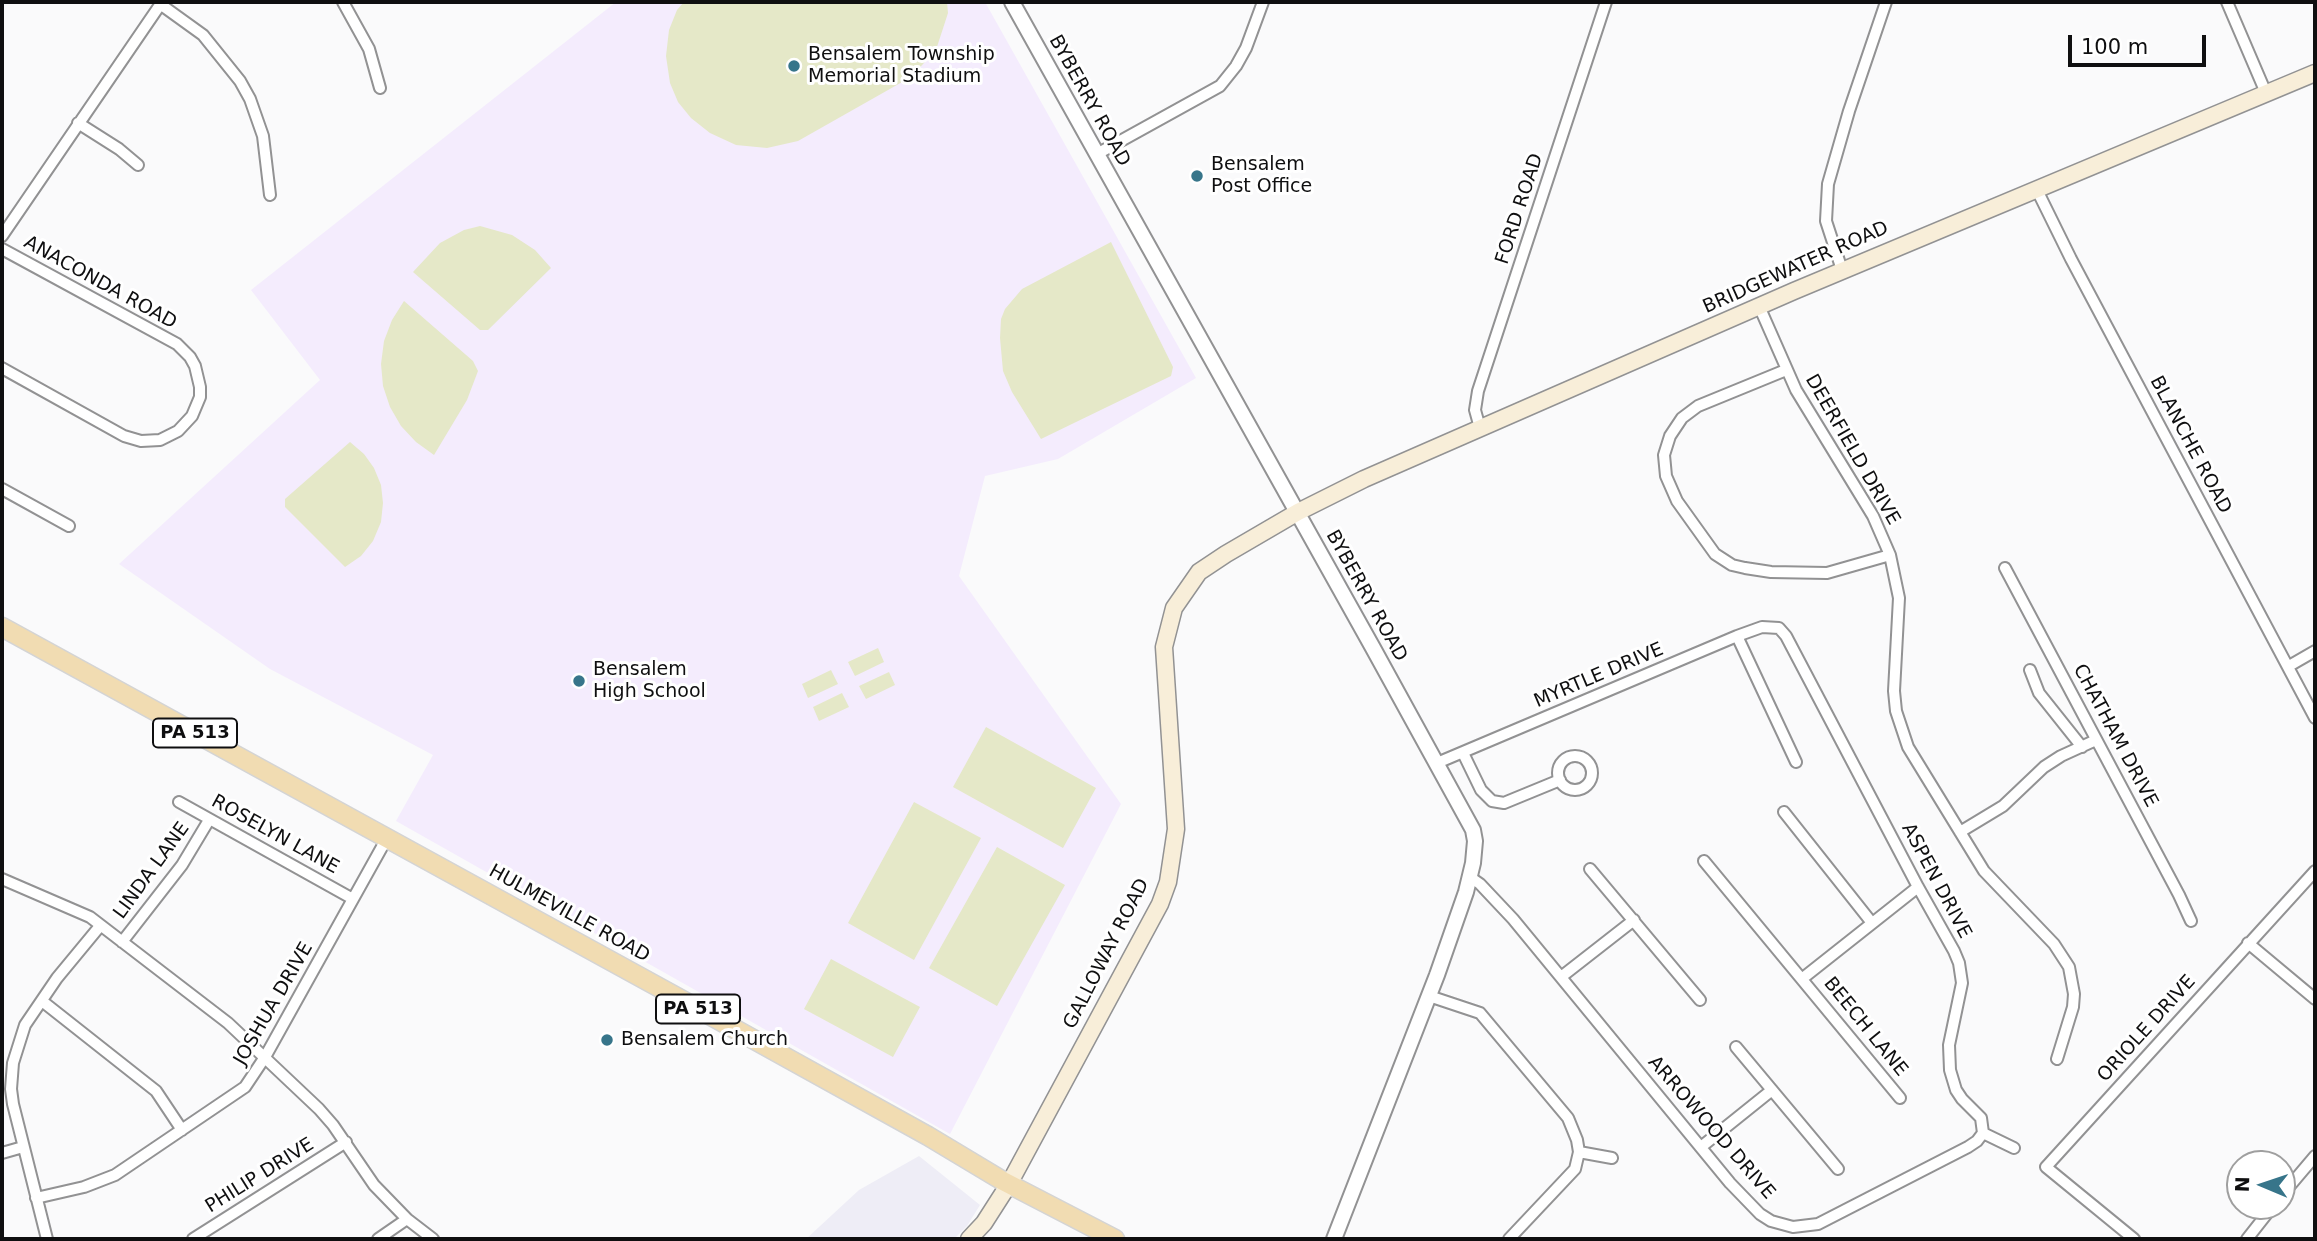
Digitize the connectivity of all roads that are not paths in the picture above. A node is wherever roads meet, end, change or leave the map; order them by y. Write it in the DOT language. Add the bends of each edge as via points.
graph roads {
  1 [pos="343,2"];
  2 [pos="1012,2"];
  3 [pos="1263,2"];
  4 [pos="1606,2"];
  5 [pos="1886,2"];
  6 [pos="2227,2"];
  7 [pos="161,3"];
  8 [pos="2315,73"];
  9 [pos="380,88"];
  10 [pos="2266,93"];
  11 [pos="78,123"];
  12 [pos="1097,154"];
  13 [pos="138,165"];
  14 [pos="2036,188"];
  15 [pos="270,195"];
  16 [pos="2,236"];
  17 [pos="2,249"];
  18 [pos="1842,270"];
  19 [pos="1759,306"];
  20 [pos="2,368"];
  21 [pos="1786,370"];
  22 [pos="1480,428"];
  23 [pos="2,489"];
  24 [pos="1298,512"];
  25 [pos="69,526"];
  26 [pos="1890,555"];
  27 [pos="2005,568"];
  28 [pos="2,627"];
  29 [pos="1776,627"];
  30 [pos="1737,636"];
  31 [pos="2315,651"];
  32 [pos="2289,666"];
  33 [pos="2030,670"];
  34 [pos="2315,718"];
  35 [pos="2096,740"];
  36 [pos="2082,747"];
  37 [pos="1464,757"];
  38 [pos="1796,762"];
  39 [pos="1437,763"];
  40 [pos="1560,780"];
  41 [pos="179,802"];
  42 [pos="1784,812"];
  43 [pos="209,820"];
  44 [pos="1959,832"];
  45 [pos="387,838"];
  46 [pos="1704,861"];
  47 [pos="1590,869"];
  48 [pos="2315,871"];
  49 [pos="1470,877"];
  50 [pos="2,878"];
  51 [pos="1918,887"];
  52 [pos="353,899"];
  53 [pos="1634,920"];
  54 [pos="2191,921"];
  55 [pos="1871,923"];
  56 [pos="100,926"];
  57 [pos="122,942"];
  58 [pos="2248,943"];
  59 [pos="1560,977"];
  60 [pos="1803,978"];
  61 [pos="1429,996"];
  62 [pos="2315,999"];
  63 [pos="1700,1000"];
  64 [pos="42,1001"];
  65 [pos="1737,1047"];
  66 [pos="265,1057"];
  67 [pos="2057,1059"];
  68 [pos="1772,1090"];
  69 [pos="1900,1098"];
  70 [pos="182,1130"];
  71 [pos="1983,1133"];
  72 [pos="345,1142"];
  73 [pos="23,1147"];
  74 [pos="1701,1147"];
  75 [pos="2014,1148"];
  76 [pos="1579,1152"];
  77 [pos="2,1153"];
  78 [pos="2315,1156"];
  79 [pos="1612,1158"];
  80 [pos="1838,1169"];
  81 [pos="2296,1178"];
  82 [pos="1009,1184"];
  83 [pos="36,1198"];
  84 [pos="407,1219"];
  85 [pos="2262,1220"];
  86 [pos="47,1239"];
  87 [pos="193,1239"];
  88 [pos="378,1239"];
  89 [pos="433,1239"];
  90 [pos="969,1239"];
  91 [pos="1115,1239"];
  92 [pos="1334,1239"];
  93 [pos="1509,1239"];
  94 [pos="2134,1239"];
  95 [pos="2247,1239"];
  1 -- 9 [label="street" via="369,49"];
  2 -- 12 [label="street, BYBERRY ROAD"];
  3 -- 12 [label="street" via="1246,48 1220,86"];
  4 -- 22 [label="street, FORD ROAD" via="1478,391 1475,410"];
  5 -- 18 [label="street" via="1825,199 1826,221"];
  6 -- 10 [label="street"];
  7 -- 11 [label="street"];
  7 -- 15 [label="street" via="204,35 240,81 267,155"];
  8 -- 10 [label="main road, BRIDGEWATER ROAD"];
  10 -- 14 [label="main road, BRIDGEWATER ROAD"];
  11 -- 13 [label="street"];
  11 -- 16 [label="street"];
  12 -- 24 [label="street, BYBERRY ROAD"];
  14 -- 18 [label="main road, BRIDGEWATER ROAD"];
  14 -- 32 [label="street, BLANCHE ROAD"];
  17 -- 20 [label="street, ANACONDA ROAD" via="177,344 195,366 200,397 192,416 178,431 160,440 141,441"];
  18 -- 19 [label="main road, BRIDGEWATER ROAD"];
  19 -- 21 [label="street, DEERFIELD DRIVE"];
  19 -- 22 [label="main road, BRIDGEWATER ROAD"];
  21 -- 26 [label="street, DEERFIELD DRIVE" via="1874,516"];
  21 -- 26 [label="street" via="1698,406 1682,418 1664,455 1666,476 1677,501 1715,554 1732,565 1771,572 1827,573"];
  22 -- 24 [label="main road, BRIDGEWATER ROAD"];
  23 -- 25 [label="street"];
  24 -- 39 [label="street, BYBERRY ROAD"];
  24 -- 82 [label="main road, GALLOWAY ROAD" via="1199,572 1174,608 1164,647 1177,829 1168,882 1147,931"];
  26 -- 44 [label="street, DEERFIELD DRIVE" via="1899,598 1896,711 1913,757"];
  27 -- 35 [label="street, CHATHAM DRIVE"];
  28 -- 45 [label="main road, HULMEVILLE ROAD / PA 513"];
  29 -- 30 [label="street, MYRTLE DRIVE"];
  29 -- 51 [label="street, ASPEN DRIVE" via="1786,636"];
  30 -- 37 [label="street, MYRTLE DRIVE"];
  30 -- 38 [label="street"];
  31 -- 32 [label="street"];
  32 -- 34 [label="street, BLANCHE ROAD"];
  33 -- 36 [label="street" via="2039,692"];
  35 -- 36 [label="street"];
  35 -- 54 [label="street, CHATHAM DRIVE"];
  36 -- 44 [label="street" via="2044,767 2003,806"];
  37 -- 39 [label="street, MYRTLE DRIVE"];
  37 -- 40 [label="street" via="1492,801 1504,803"];
  39 -- 49 [label="street, BYBERRY ROAD" via="1473,830"];
  41 -- 43 [label="street, ROSELYN LANE"];
  42 -- 55 [label="street"];
  43 -- 52 [label="street, ROSELYN LANE"];
  43 -- 57 [label="street, LINDA LANE" via="182,865"];
  44 -- 67 [label="street, DEERFIELD DRIVE" via="1984,871 2054,944 2069,968 2073,1007"];
  45 -- 52 [label="street, JOSHUA DRIVE"];
  45 -- 82 [label="main road, HULMEVILLE ROAD / PA 513"];
  46 -- 60 [label="street, BEECH LANE"];
  47 -- 53 [label="street"];
  48 -- 58 [label="street, ORIOLE DRIVE"];
  49 -- 59 [label="street, ARROWOOD DRIVE" via="1513,919"];
  49 -- 61 [label="street, BYBERRY ROAD"];
  50 -- 56 [label="street" via="82,913"];
  51 -- 55 [label="street, BEECH LANE"];
  51 -- 71 [label="street, ASPEN DRIVE" via="1959,962 1962,983 1949,1045 1950,1070 1956,1090 1980,1118"];
  52 -- 66 [label="street, JOSHUA DRIVE"];
  53 -- 59 [label="street"];
  53 -- 63 [label="street"];
  55 -- 60 [label="street, BEECH LANE"];
  56 -- 57 [label="street"];
  56 -- 64 [label="street"];
  57 -- 66 [label="street"];
  58 -- 62 [label="street"];
  58 -- 94 [label="street, ORIOLE DRIVE" via="2046,1167"];
  59 -- 74 [label="street, ARROWOOD DRIVE"];
  60 -- 69 [label="street, BEECH LANE"];
  61 -- 76 [label="street" via="1480,1013 1569,1118"];
  61 -- 92 [label="street, BYBERRY ROAD"];
  64 -- 70 [label="street" via="156,1091"];
  64 -- 73 [label="street" via="21,1031 13,1063 11,1090"];
  65 -- 68 [label="street"];
  66 -- 70 [label="street, JOSHUA DRIVE" via="246,1087"];
  66 -- 72 [label="street" via="319,1109"];
  68 -- 74 [label="street"];
  68 -- 80 [label="street"];
  70 -- 83 [label="street, JOSHUA DRIVE" via="115,1175"];
  71 -- 74 [label="street, ARROWOOD DRIVE" via="1968,1147 1807,1227 1779,1224 1760,1214"];
  71 -- 75 [label="street"];
  72 -- 84 [label="street" via="374,1185"];
  72 -- 87 [label="street, PHILIP DRIVE"];
  73 -- 77 [label="street"];
  73 -- 83 [label="street"];
  76 -- 79 [label="street"];
  76 -- 93 [label="street" via="1575,1169"];
  78 -- 81 [label="street"];
  82 -- 90 [label="main road, GALLOWAY ROAD"];
  82 -- 91 [label="main road, HULMEVILLE ROAD / PA 513"];
  83 -- 86 [label="street"];
  84 -- 88 [label="street"];
  84 -- 89 [label="street"];
  85 -- 95 [label="street"];
}
